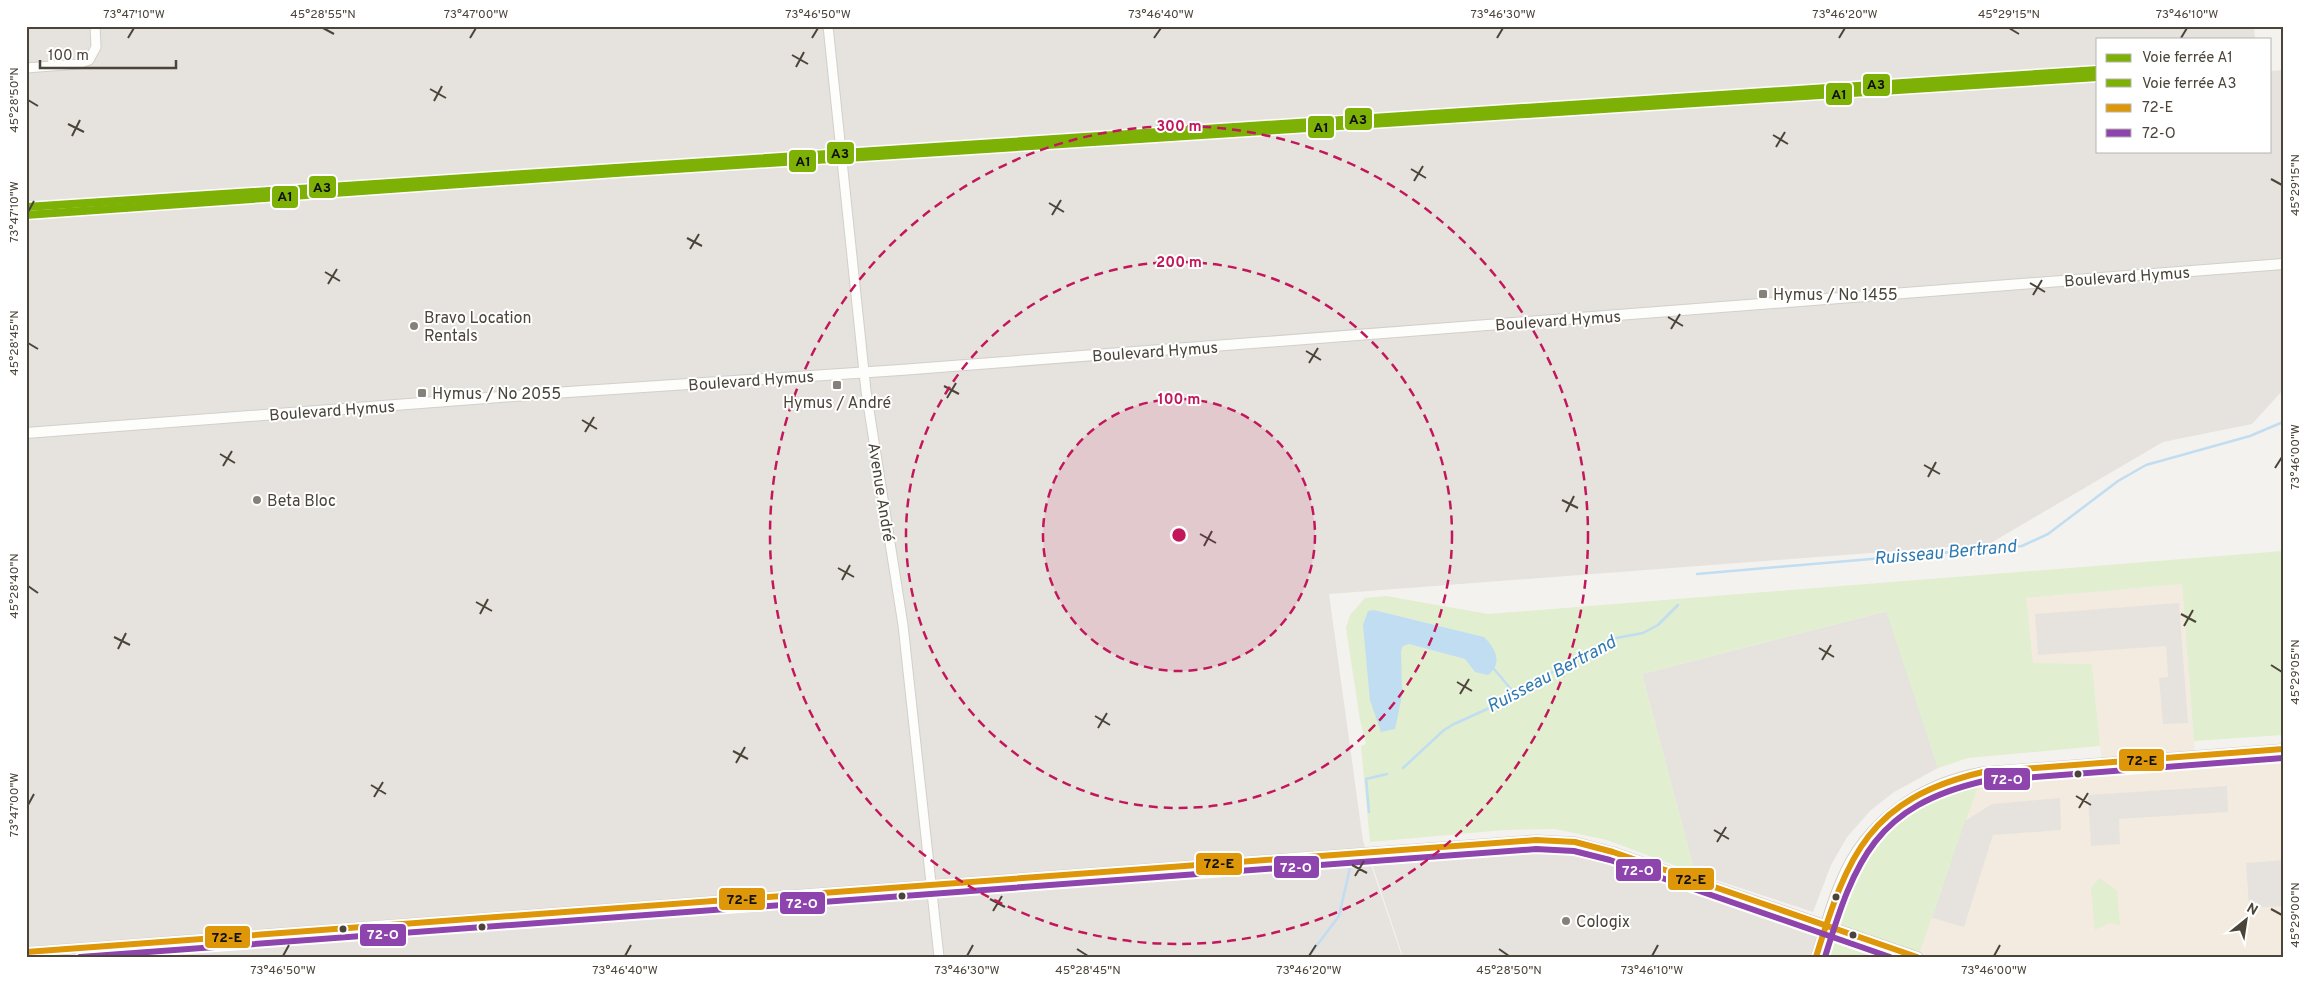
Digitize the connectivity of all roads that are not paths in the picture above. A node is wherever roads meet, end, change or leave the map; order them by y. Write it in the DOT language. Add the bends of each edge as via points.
graph roads {
  1 [pos="95,26"];
  2 [pos="828,26"];
  3 [pos="26,68"];
  4 [pos="2283,264"];
  5 [pos="864,372"];
  6 [pos="26,433"];
  7 [pos="2283,750"];
  8 [pos="932,885"];
  9 [pos="1826,925"];
  10 [pos="26,952"];
  11 [pos="939,957"];
  12 [pos="1816,957"];
  13 [pos="1918,957"];
  1 -- 3 [label="street" via="96,47 89,60 78,64"];
  2 -- 5 [label="street, Avenue André"];
  4 -- 5 [label="street, Boulevard Hymus"];
  5 -- 6 [label="street, Boulevard Hymus"];
  5 -- 8 [label="street, Avenue André" via="903,625"];
  7 -- 9 [label="street" via="1983,772 1939,783 1903,804 1859,847 1841,880"];
  8 -- 9 [label="street" via="1536,840 1575,842 1613,852"];
  8 -- 10 [label="street"];
  8 -- 11 [label="street, Avenue André"];
  9 -- 12 [label="street"];
  9 -- 13 [label="street"];
}
